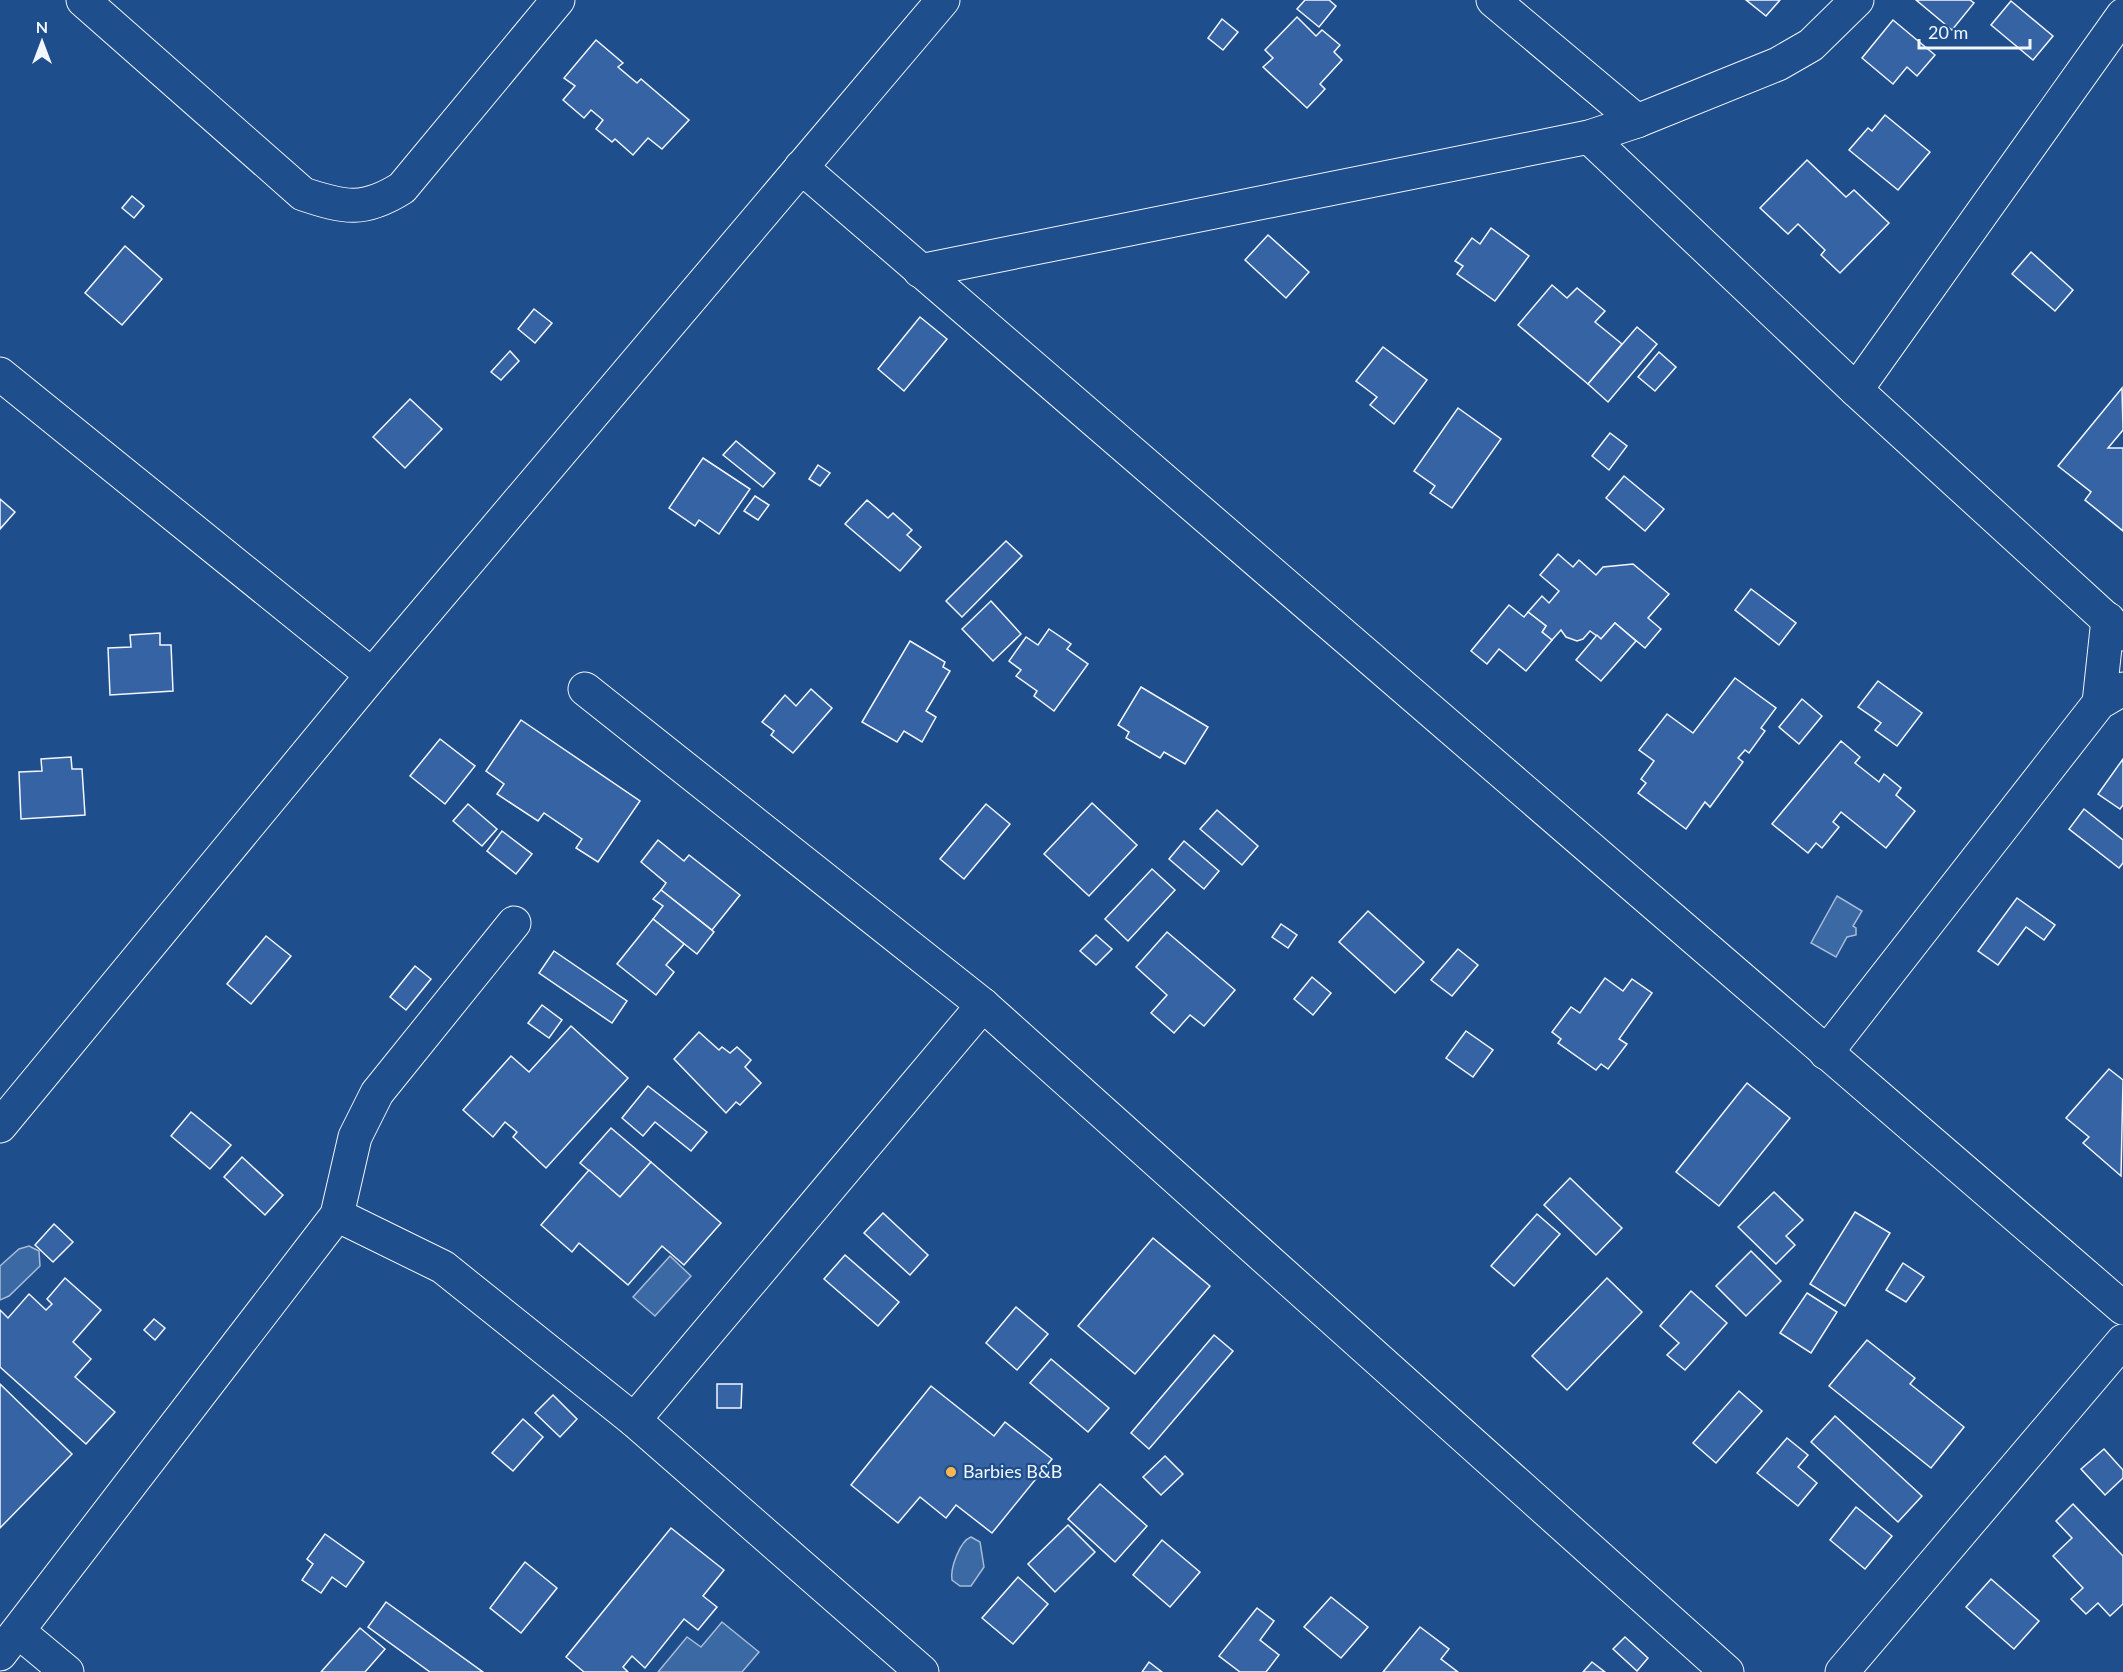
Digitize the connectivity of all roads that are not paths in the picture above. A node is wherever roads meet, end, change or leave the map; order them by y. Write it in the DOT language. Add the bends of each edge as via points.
graph roads {
  1 [pos="83,0"];
  2 [pos="558,0"];
  3 [pos="944,0"];
  4 [pos="1493,0"];
  5 [pos="1857,0"];
  6 [pos="2123,15"];
  7 [pos="1637,121"];
  8 [pos="1589,137"];
  9 [pos="801,167"];
  10 [pos="920,271"];
  11 [pos="0,374"];
  12 [pos="1856,390"];
  13 [pos="2115,627"];
  14 [pos="372,675"];
  15 [pos="585,689"];
  16 [pos="2111,696"];
  17 [pos="514,923"];
  18 [pos="983,1005"];
  19 [pos="1826,1053"];
  20 [pos="5,1112"];
  21 [pos="338,1215"];
  22 [pos="2122,1305"];
  23 [pos="2123,1341"];
  24 [pos="634,1420"];
  25 [pos="10,1643"];
  26 [pos="67,1672"];
  27 [pos="922,1672"];
  28 [pos="1727,1672"];
  29 [pos="1842,1672"];
  1 -- 2 [label="street" via="303,194 356,206 379,202 402,188"];
  3 -- 9 [label="street"];
  4 -- 7 [label="street"];
  5 -- 7 [label="street" via="1811,45 1778,64"];
  6 -- 12 [label="street"];
  7 -- 8 [label="street"];
  8 -- 10 [label="street"];
  8 -- 12 [label="street"];
  9 -- 10 [label="street"];
  9 -- 14 [label="street"];
  10 -- 19 [label="street"];
  11 -- 14 [label="street"];
  12 -- 13 [label="street"];
  13 -- 16 [label="street"];
  14 -- 20 [label="street"];
  15 -- 18 [label="street"];
  16 -- 19 [label="street"];
  17 -- 21 [label="street" via="377,1093 355,1137"];
  18 -- 24 [label="street"];
  18 -- 28 [label="street"];
  19 -- 22 [label="street"];
  21 -- 24 [label="street" via="443,1267"];
  21 -- 25 [label="street"];
  23 -- 29 [label="street"];
  24 -- 27 [label="street"];
  25 -- 26 [label="street"];
}
